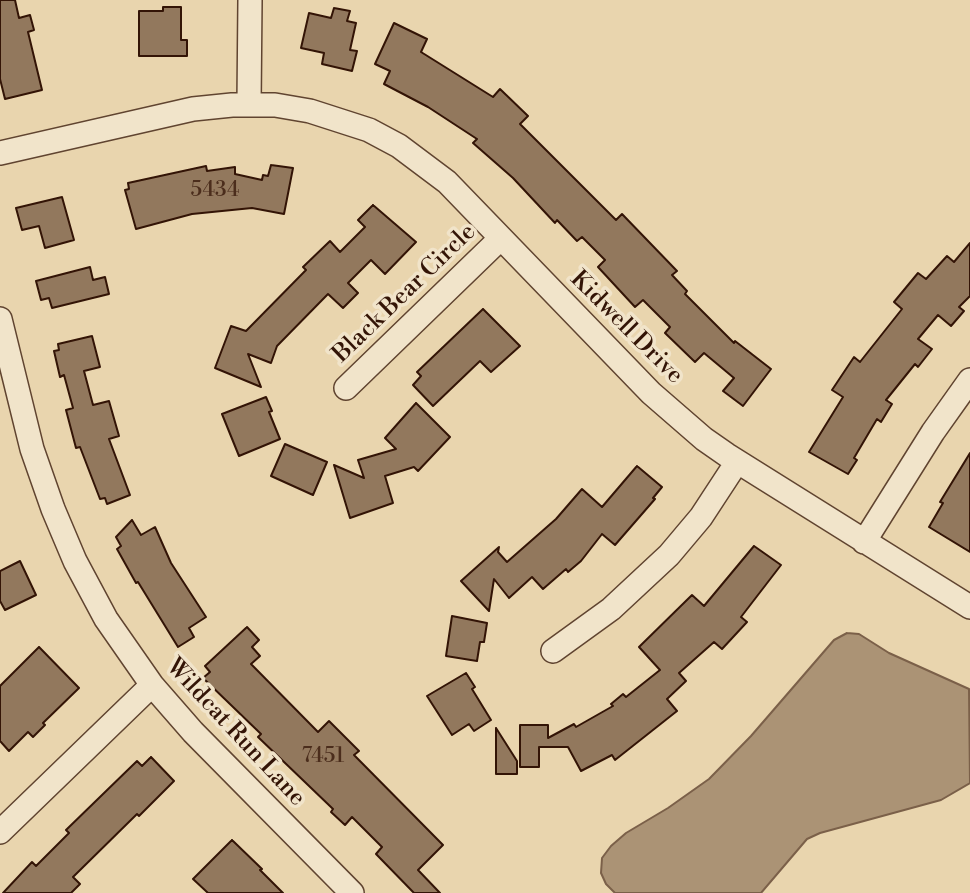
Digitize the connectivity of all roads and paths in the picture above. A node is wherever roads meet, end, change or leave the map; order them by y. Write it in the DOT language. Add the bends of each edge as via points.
graph roads {
  1 [pos="250,0"];
  2 [pos="249,104"];
  3 [pos="0,153"];
  4 [pos="501,238"];
  5 [pos="0,320"];
  6 [pos="970,380"];
  7 [pos="346,388"];
  8 [pos="737,462"];
  9 [pos="864,542"];
  10 [pos="970,607"];
  11 [pos="553,651"];
  12 [pos="152,685"];
  13 [pos="0,832"];
  14 [pos="352,893"];
  1 -- 2 [label="street"];
  2 -- 3 [label="street, Kidwell Drive" via="193,109"];
  2 -- 4 [label="street, Kidwell Drive" via="319,113 385,138 433,170"];
  4 -- 7 [label="street, Black Bear Circle"];
  4 -- 8 [label="street, Kidwell Drive" via="651,393"];
  5 -- 12 [label="street, Wildcat Run Lane" via="32,449 57,519 106,619"];
  6 -- 9 [label="street"];
  8 -- 9 [label="street, Kidwell Drive"];
  8 -- 11 [label="street" via="669,555 624,598"];
  9 -- 10 [label="street, Kidwell Drive"];
  12 -- 13 [label="street"];
  12 -- 14 [label="street, Wildcat Run Lane"];
}
